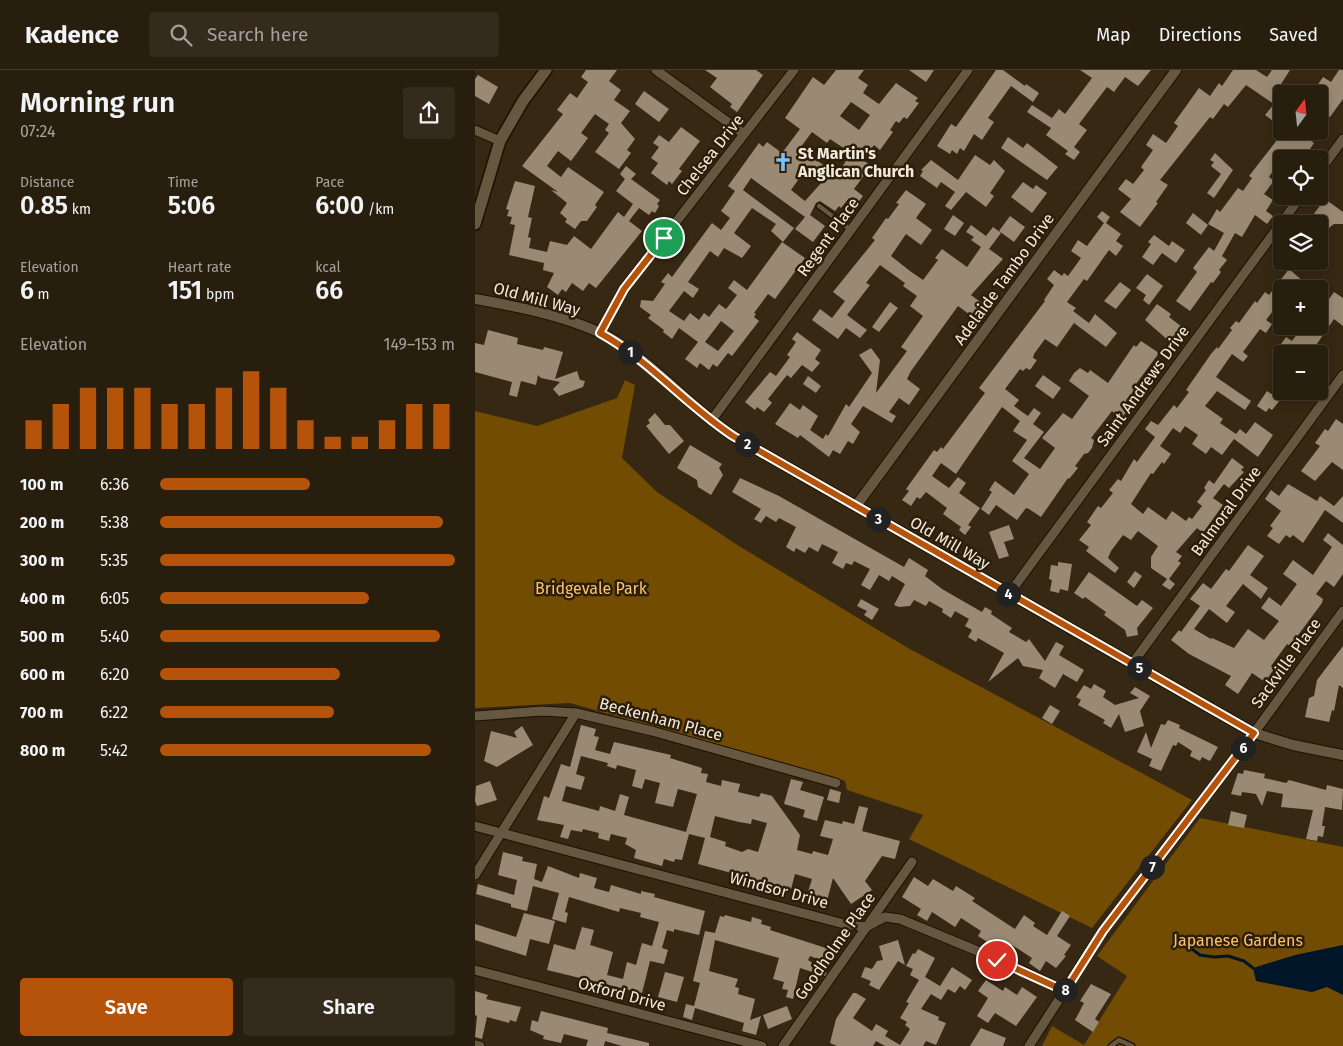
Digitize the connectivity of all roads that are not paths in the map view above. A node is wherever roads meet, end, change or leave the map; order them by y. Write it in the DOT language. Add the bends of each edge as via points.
graph roads {
  1 [pos="547,70"];
  2 [pos="657,70"];
  3 [pos="794,70"];
  4 [pos="968,70"];
  5 [pos="1176,70"];
  6 [pos="475,130"];
  7 [pos="744,134"];
  8 [pos="1343,139"];
  9 [pos="500,141"];
  10 [pos="1328,160"];
  11 [pos="1294,205"];
  12 [pos="819,206"];
  13 [pos="475,224"];
  14 [pos="851,230"];
  15 [pos="475,299"];
  16 [pos="600,333"];
  17 [pos="1343,375"];
  18 [pos="711,421"];
  19 [pos="856,506"];
  20 [pos="1009,594"];
  21 [pos="1343,611"];
  22 [pos="1132,664"];
  23 [pos="576,713"];
  24 [pos="475,716"];
  25 [pos="1254,733"];
  26 [pos="1343,755"];
  27 [pos="836,783"];
  28 [pos="475,826"];
  29 [pos="502,833"];
  30 [pos="912,862"];
  31 [pos="475,875"];
  32 [pos="867,927"];
  33 [pos="475,970"];
  34 [pos="1065,991"];
  35 [pos="475,1045"];
  36 [pos="480,1046"];
  37 [pos="762,1046"];
  38 [pos="783,1046"];
  39 [pos="1029,1046"];
  40 [pos="1111,1046"];
  41 [pos="1132,1046"];
  1 -- 9 [label="main road"];
  2 -- 7 [label="street"];
  3 -- 7 [label="street, Chelsea Drive"];
  4 -- 14 [label="street, Regent Place"];
  5 -- 19 [label="street, Adelaide Tambo Drive"];
  6 -- 9 [label="street"];
  7 -- 16 [label="street, Chelsea Drive" via="624,289"];
  8 -- 10 [label="street"];
  9 -- 13 [label="main road"];
  11 -- 20 [label="street, Saint Andrews Drive"];
  12 -- 14 [label="lane"];
  14 -- 18 [label="street, Regent Place"];
  15 -- 16 [label="street, Old Mill Way"];
  16 -- 18 [label="street, Old Mill Way" via="631,352"];
  17 -- 22 [label="street, Balmoral Drive"];
  18 -- 19 [label="street, Old Mill Way"];
  19 -- 20 [label="street, Old Mill Way"];
  20 -- 22 [label="street, Old Mill Way"];
  21 -- 25 [label="street, Sackville Place"];
  22 -- 25 [label="street, Old Mill Way"];
  23 -- 24 [label="street, Beckenham Place" via="542,711"];
  23 -- 27 [label="street, Beckenham Place"];
  23 -- 29 [label="street"];
  25 -- 26 [label="street, Old Mill Way"];
  25 -- 34 [label="street, Sackville Place" via="1103,931"];
  28 -- 29 [label="street, Windsor Drive"];
  29 -- 31 [label="street"];
  29 -- 32 [label="street, Windsor Drive" via="844,924"];
  30 -- 32 [label="street, Goodholme Place"];
  32 -- 34 [label="street" via="885,917 900,919"];
  32 -- 38 [label="street, Goodholme Place"];
  33 -- 37 [label="street, Oxford Drive"];
  34 -- 39 [label="street, Sackville Place"];
  35 -- 36 [label="street"];
  40 -- 41 [label="lane" via="1119,1040"];
}
